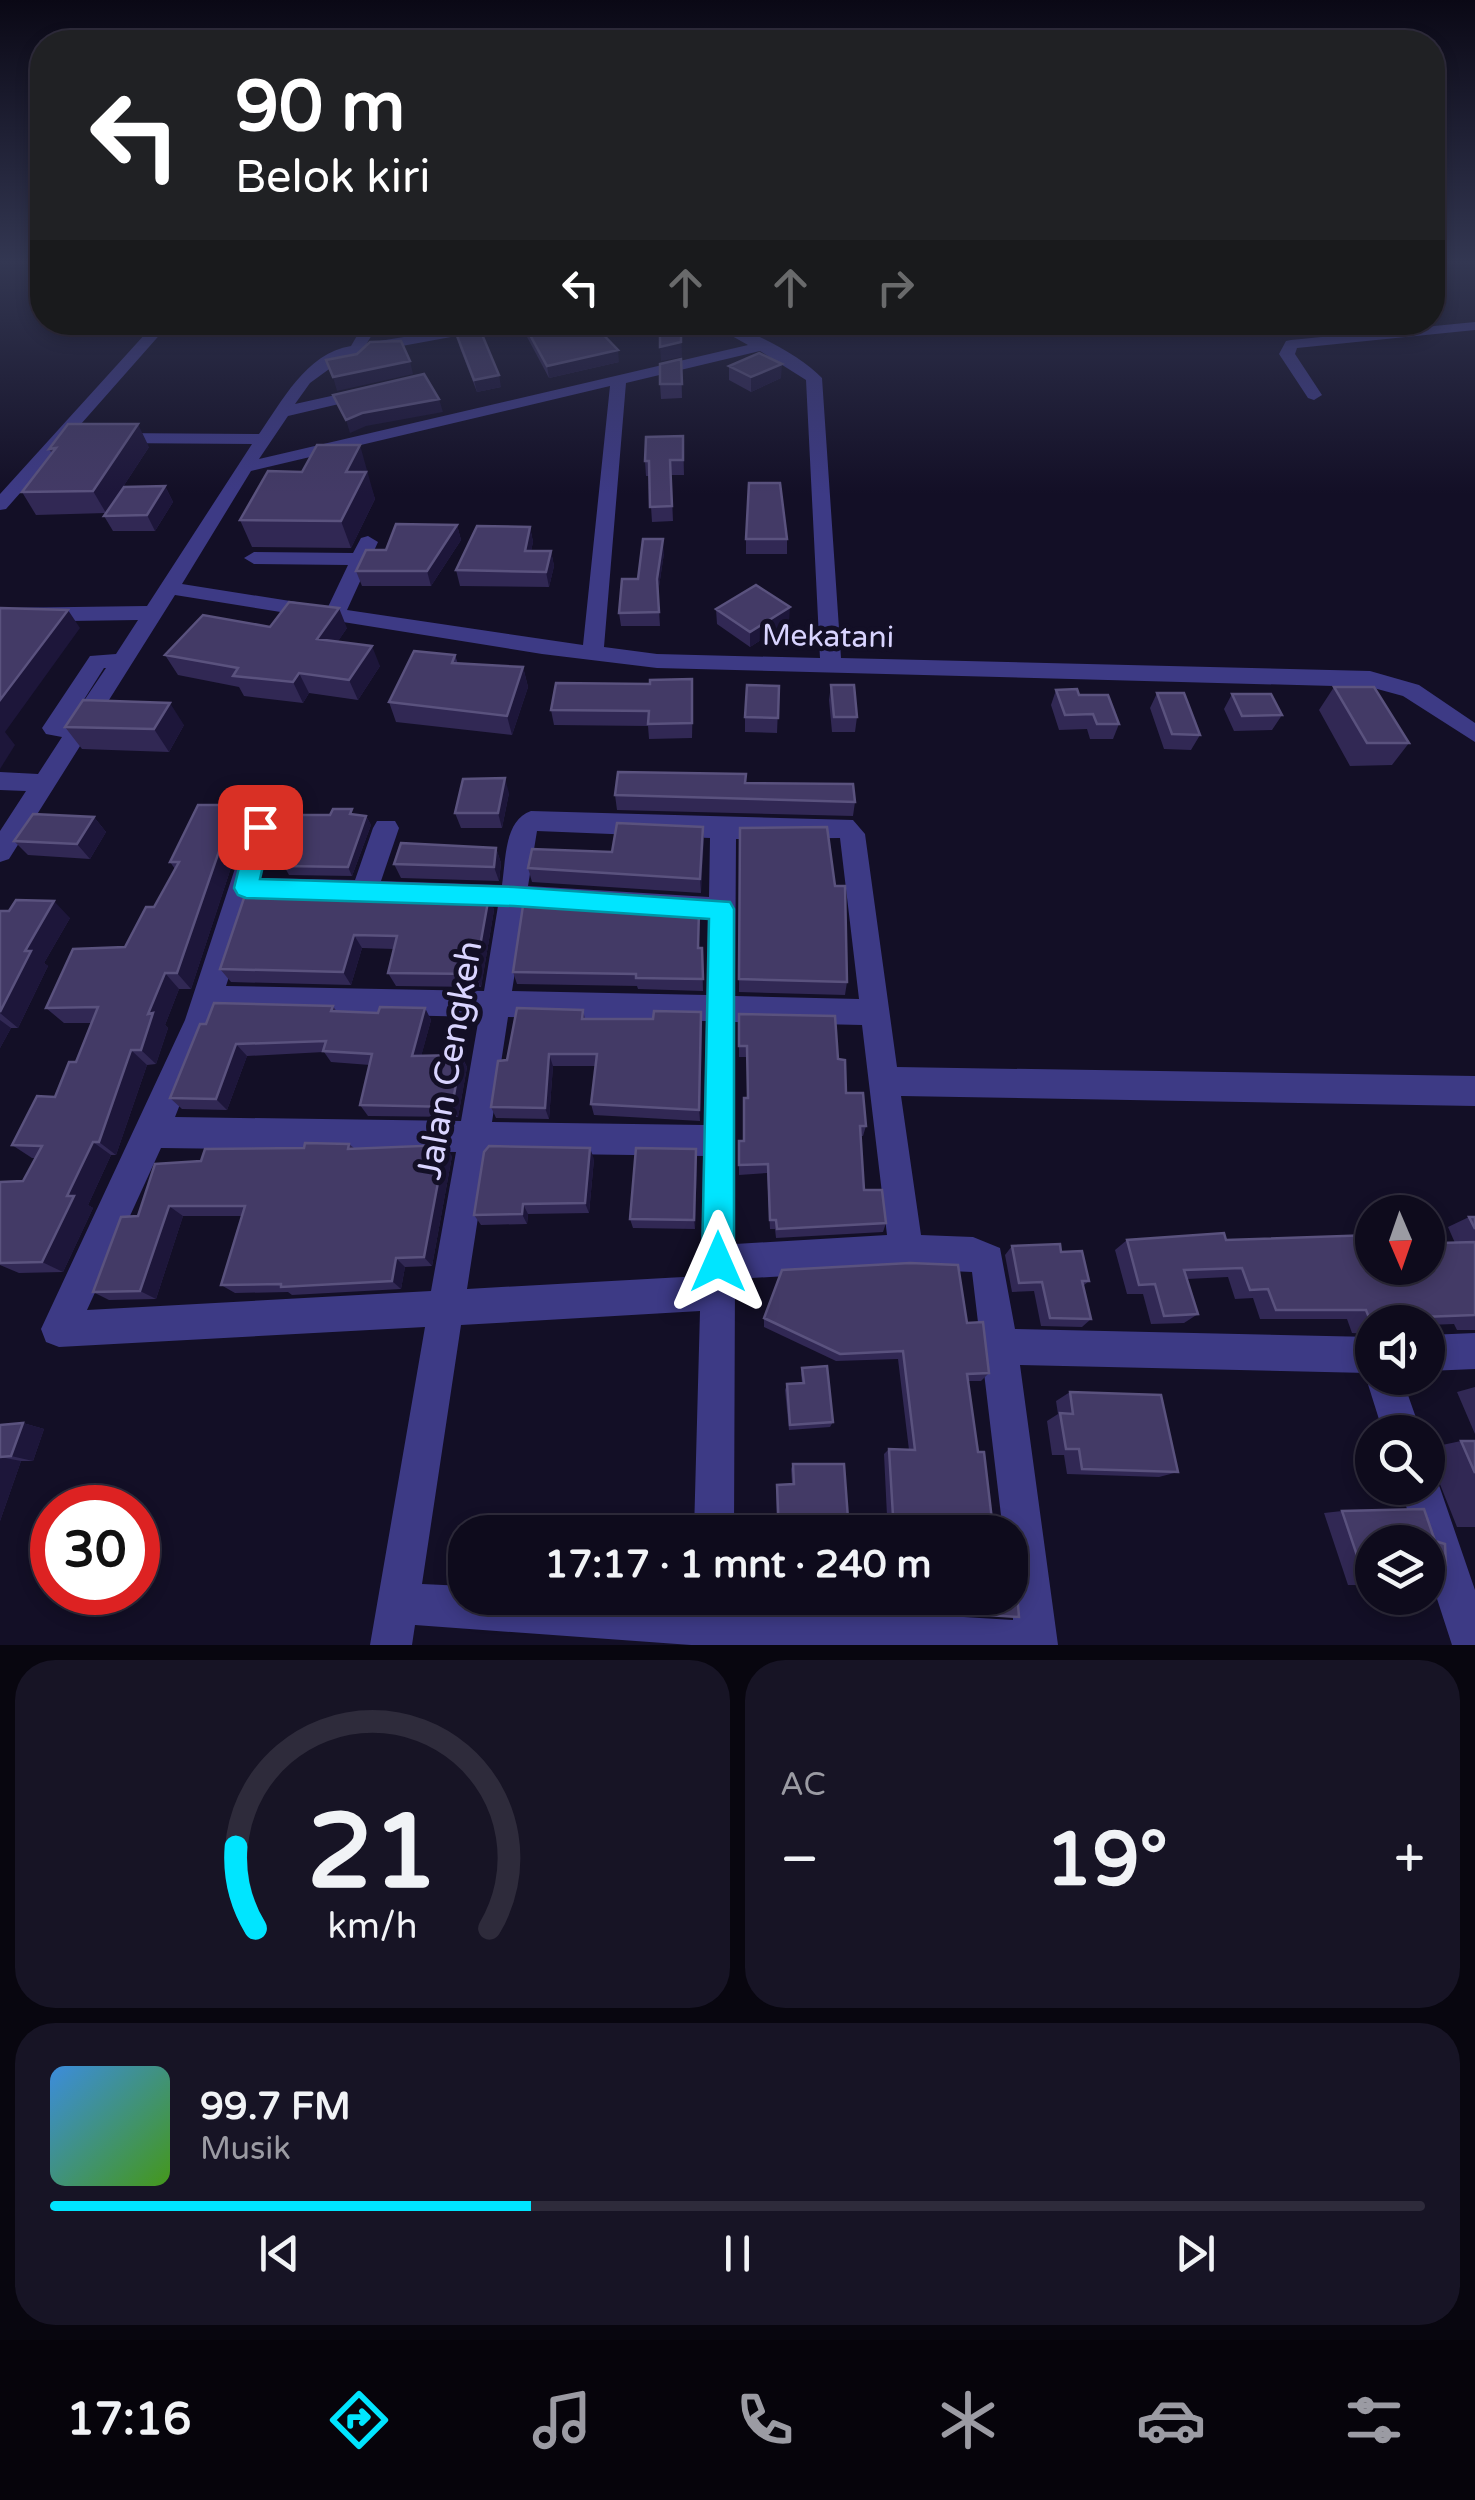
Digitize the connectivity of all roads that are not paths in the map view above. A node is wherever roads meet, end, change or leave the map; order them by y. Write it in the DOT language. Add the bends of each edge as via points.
graph roads {
  1 [pos="151,340"];
  2 [pos="361,340"];
  3 [pos="410,340"];
  4 [pos="750,340"];
  5 [pos="1330,340"];
  6 [pos="762,346"];
  7 [pos="356,348"];
  8 [pos="618,380"];
  9 [pos="383,390"];
  10 [pos="1314,395"];
  11 [pos="279,413"];
  12 [pos="78,437"];
  13 [pos="262,439"];
  14 [pos="245,467"];
  15 [pos="0,505"];
  16 [pos="254,558"];
  17 [pos="169,588"];
  18 [pos="152,613"];
  19 [pos="335,613"];
  20 [pos="0,616"];
  21 [pos="593,654"];
  22 [pos="831,666"];
  23 [pos="1475,734"];
  24 [pos="0,781"];
  25 [pos="45,783"];
  26 [pos="260,827"];
  27 [pos="386,828"];
  28 [pos="722,829"];
  29 [pos="0,852"];
  30 [pos="246,888"];
  31 [pos="364,891"];
  32 [pos="514,896"];
  33 [pos="722,909"];
  34 [pos="207,998"];
  35 [pos="496,1002"];
  36 [pos="720,1008"];
  37 [pos="876,1012"];
  38 [pos="883,1081"];
  39 [pos="1475,1091"];
  40 [pos="154,1132"];
  41 [pos="474,1135"];
  42 [pos="718,1142"];
  43 [pos="906,1252"];
  44 [pos="718,1278"];
  45 [pos="445,1308"];
  46 [pos="1000,1347"];
  47 [pos="1475,1351"];
  48 [pos="1445,1352"];
  49 [pos="1355,1355"];
  50 [pos="1426,1505"];
  51 [pos="714,1515"];
  52 [pos="397,1603"];
  53 [pos="712,1622"];
  54 [pos="1037,1644"];
  55 [pos="391,1645"];
  56 [pos="1472,1645"];
  1 -- 12 [label="street"];
  2 -- 7 [label="street"];
  3 -- 7 [label="street"];
  4 -- 6 [label="street"];
  5 -- 10 [label="street" via="1287,348"];
  6 -- 8 [label="street"];
  6 -- 22 [label="street" via="808,370 816,386"];
  7 -- 11 [label="street" via="304,380"];
  8 -- 14 [label="street"];
  8 -- 21 [label="street"];
  9 -- 11 [label="street"];
  11 -- 13 [label="street"];
  12 -- 13 [label="street"];
  12 -- 15 [label="street"];
  13 -- 14 [label="street"];
  14 -- 17 [label="street"];
  16 -- 19 [label="street" via="364,551"];
  17 -- 18 [label="street"];
  17 -- 19 [label="street, Mekatani"];
  18 -- 20 [label="street"];
  18 -- 25 [label="street" via="121,661 98,661 54,728 79,729"];
  19 -- 21 [label="street, Mekatani"];
  21 -- 22 [label="street, Mekatani"];
  22 -- 23 [label="street, Mekatani" via="1370,678 1411,690"];
  24 -- 25 [label="street"];
  25 -- 29 [label="street"];
  26 -- 30 [label="street"];
  27 -- 31 [label="street"];
  28 -- 32 [label="street, Jalan Cengkeh" via="531,820"];
  28 -- 33 [label="street"];
  28 -- 37 [label="street, Jalan Cengkeh" via="844,827 852,834"];
  30 -- 31 [label="street"];
  30 -- 34 [label="street"];
  31 -- 32 [label="street"];
  32 -- 33 [label="street"];
  32 -- 35 [label="street, Jalan Cengkeh"];
  33 -- 36 [label="street"];
  34 -- 35 [label="street"];
  34 -- 40 [label="street"];
  35 -- 36 [label="street"];
  35 -- 41 [label="street, Jalan Cengkeh"];
  36 -- 37 [label="street"];
  36 -- 42 [label="street"];
  37 -- 38 [label="street"];
  38 -- 39 [label="street"];
  38 -- 43 [label="street"];
  40 -- 41 [label="street"];
  40 -- 45 [label="street" via="59,1329"];
  41 -- 42 [label="street"];
  41 -- 45 [label="street, Jalan Cengkeh"];
  42 -- 44 [label="street"];
  43 -- 44 [label="street"];
  43 -- 46 [label="street" via="984,1254"];
  44 -- 45 [label="street"];
  44 -- 51 [label="street"];
  45 -- 52 [label="street, Jalan Cengkeh"];
  46 -- 49 [label="street"];
  46 -- 54 [label="street"];
  47 -- 48 [label="street"];
  50 -- 56 [label="street"];
  52 -- 53 [label="street"];
  52 -- 55 [label="street, Jalan Cengkeh"];
  53 -- 54 [label="street"];
}
